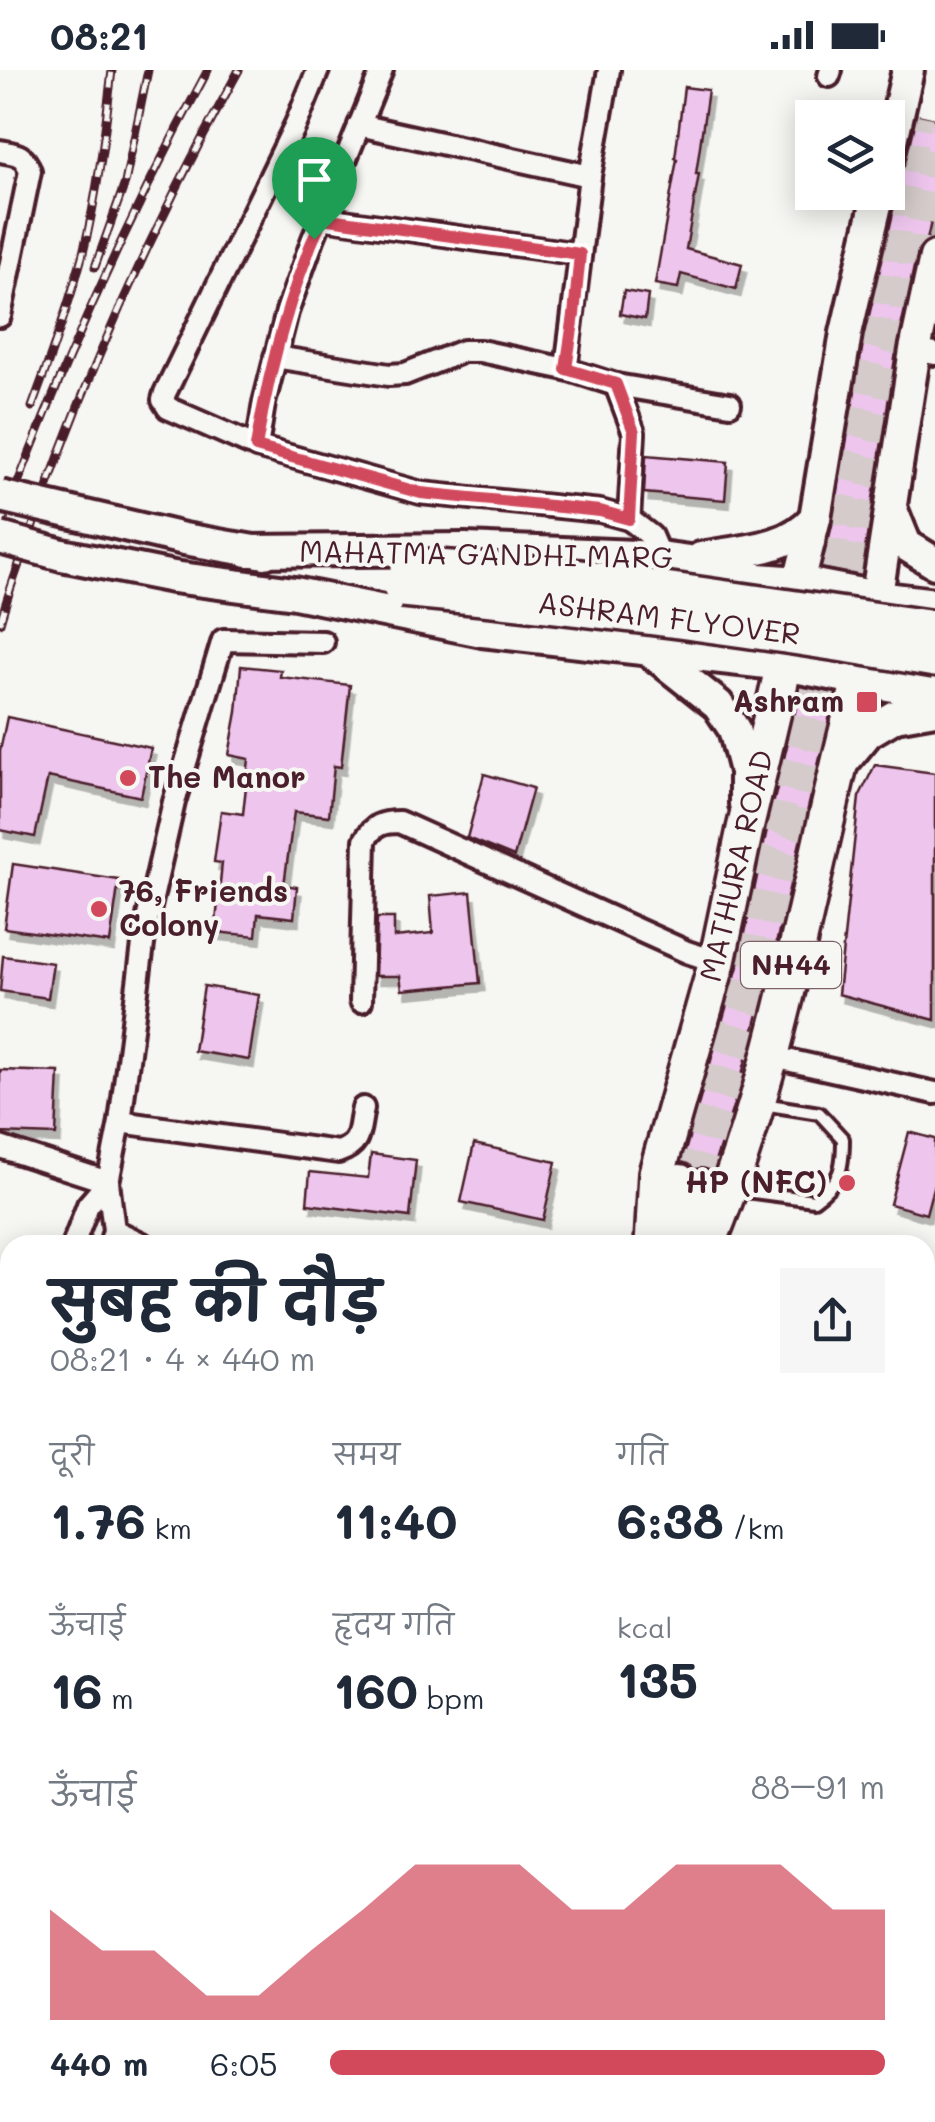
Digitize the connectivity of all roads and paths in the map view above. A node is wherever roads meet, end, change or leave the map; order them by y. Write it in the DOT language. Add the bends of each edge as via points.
graph roads {
  1 [pos="318,70"];
  2 [pos="382,70"];
  3 [pos="609,70"];
  4 [pos="908,70"];
  5 [pos="926,70"];
  6 [pos="901,100"];
  7 [pos="918,116"];
  8 [pos="359,125"];
  9 [pos="0,151"];
  10 [pos="590,176"];
  11 [pos="875,210"];
  12 [pos="322,218"];
  13 [pos="580,254"];
  14 [pos="935,257"];
  15 [pos="1,309"];
  16 [pos="925,352"];
  17 [pos="274,356"];
  18 [pos="566,369"];
  19 [pos="616,384"];
  20 [pos="730,404"];
  21 [pos="256,447"];
  22 [pos="0,496"];
  23 [pos="890,506"];
  24 [pos="815,518"];
  25 [pos="629,519"];
  26 [pos="0,538"];
  27 [pos="248,551"];
  28 [pos="674,559"];
  29 [pos="935,562"];
  30 [pos="402,577"];
  31 [pos="799,582"];
  32 [pos="294,593"];
  33 [pos="877,597"];
  34 [pos="935,604"];
  35 [pos="935,629"];
  36 [pos="323,642"];
  37 [pos="650,651"];
  38 [pos="935,659"];
  39 [pos="784,664"];
  40 [pos="860,681"];
  41 [pos="935,694"];
  42 [pos="935,710"];
  43 [pos="840,766"];
  44 [pos="745,829"];
  45 [pos="718,962"];
  46 [pos="361,1001"];
  47 [pos="770,1056"];
  48 [pos="935,1093"];
  49 [pos="757,1103"];
  50 [pos="363,1108"];
  51 [pos="120,1122"];
  52 [pos="0,1147"];
  53 [pos="108,1182"];
  54 [pos="704,1185"];
  55 [pos="77,1235"];
  56 [pos="112,1235"];
  57 [pos="653,1235"];
  58 [pos="669,1235"];
  59 [pos="694,1235"];
  60 [pos="706,1235"];
  1 -- 21 [label="street" via="163,400 173,412"];
  2 -- 8 [label="street"];
  3 -- 10 [label="street"];
  4 -- 6 [label="main road"];
  5 -- 7 [label="main road"];
  8 -- 10 [label="street"];
  8 -- 12 [label="street"];
  9 -- 15 [label="street" via="18,154 30,171"];
  10 -- 13 [label="street"];
  11 -- 24 [label="main road, MATHURA ROAD"];
  12 -- 13 [label="street"];
  12 -- 17 [label="street"];
  13 -- 18 [label="street"];
  14 -- 16 [label="main road"];
  16 -- 23 [label="main road"];
  17 -- 18 [label="street" via="389,376 463,351"];
  17 -- 21 [label="street"];
  18 -- 19 [label="street"];
  19 -- 20 [label="street"];
  19 -- 25 [label="street" via="634,432"];
  21 -- 25 [label="street" via="421,493"];
  22 -- 27 [label="main road, bridge"];
  23 -- 29 [label="main road" via="906,545"];
  23 -- 33 [label="main road"];
  24 -- 28 [label="main road" via="804,531 763,549"];
  24 -- 31 [label="main road, MATHURA ROAD"];
  25 -- 28 [label="street"];
  26 -- 32 [label="main road, bridge" via="173,577"];
  27 -- 28 [label="main road, MAHATMA GANDHI MARG" via="465,550"];
  27 -- 30 [label="main road, MAHATMA GANDHI MARG"];
  28 -- 31 [label="main road, MAHATMA GANDHI MARG"];
  28 -- 37 [label="main road"];
  30 -- 32 [label="main road, MAHATMA GANDHI MARG"];
  30 -- 35 [label="highway, ASHRAM FLYOVER, bridge" via="581,578"];
  30 -- 38 [label="highway, ASHRAM FLYOVER, bridge"];
  31 -- 33 [label="main road, MAHATMA GANDHI MARG"];
  31 -- 39 [label="highway, MATHURA ROAD / NH44"];
  32 -- 37 [label="main road, MAHATMA GANDHI MARG" via="482,632"];
  33 -- 34 [label="main road, MAHATMA GANDHI MARG"];
  33 -- 40 [label="main road, NH44"];
  36 -- 51 [label="street" via="223,640 174,802 146,929"];
  37 -- 39 [label="main road, MAHATMA GANDHI MARG"];
  37 -- 44 [label="main road" via="718,705 734,729 745,771"];
  39 -- 40 [label="main road, MAHATMA GANDHI MARG"];
  39 -- 44 [label="highway, MATHURA ROAD / NH44"];
  40 -- 41 [label="main road, MAHATMA GANDHI MARG"];
  40 -- 43 [label="highway, NH44"];
  42 -- 43 [label="main road" via="896,716 868,732"];
  43 -- 47 [label="highway, NH44"];
  44 -- 45 [label="highway, MATHURA ROAD / NH44"];
  45 -- 46 [label="street" via="399,822 384,822 365,840"];
  45 -- 57 [label="highway, MATHURA ROAD / NH44" via="656,1173"];
  47 -- 48 [label="street"];
  47 -- 49 [label="highway, NH44"];
  49 -- 54 [label="highway, NH44"];
  49 -- 54 [label="lane" via="819,1113 844,1139 843,1166 832,1187 814,1200"];
  50 -- 51 [label="street" via="356,1142 338,1152"];
  51 -- 53 [label="street"];
  52 -- 53 [label="street"];
  53 -- 55 [label="street" via="88,1205"];
  53 -- 56 [label="street"];
  54 -- 58 [label="main road"];
  54 -- 59 [label="main road"];
  54 -- 60 [label="highway, NH44"];
}
